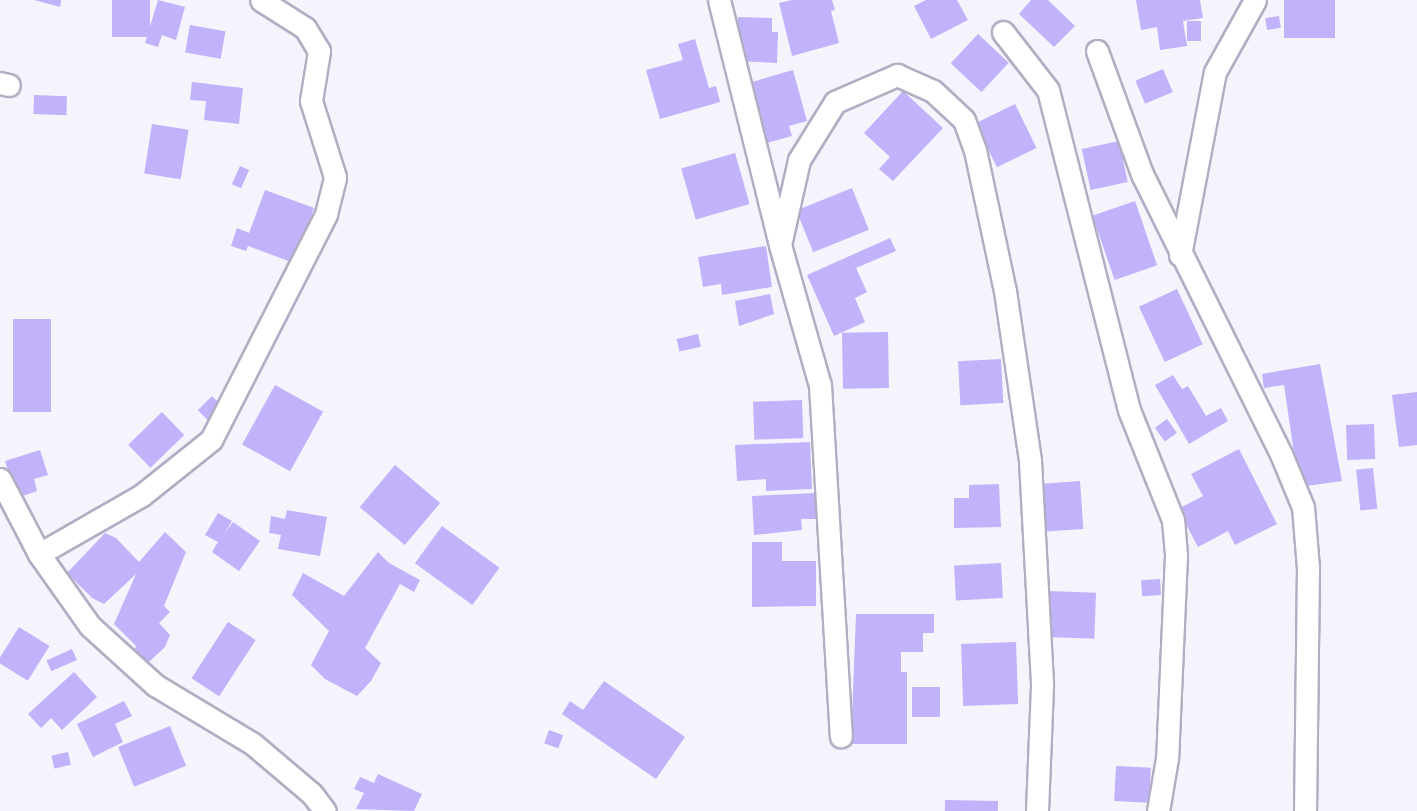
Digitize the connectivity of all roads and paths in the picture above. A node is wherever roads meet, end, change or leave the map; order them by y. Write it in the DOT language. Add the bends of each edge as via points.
graph roads {
  1 [pos="261,0"];
  2 [pos="719,0"];
  3 [pos="1255,0"];
  4 [pos="1003,32"];
  5 [pos="1097,51"];
  6 [pos="780,245"];
  7 [pos="1180,255"];
  8 [pos="0,479"];
  9 [pos="39,554"];
  10 [pos="841,736"];
  11 [pos="325,811"];
  12 [pos="1036,811"];
  13 [pos="1158,811"];
  14 [pos="1305,811"];
  1 -- 9 [label="street" via="305,28 319,51 310,101 335,177 326,214 211,440 142,495"];
  2 -- 6 [label="street"];
  3 -- 7 [label="street" via="1215,72"];
  4 -- 13 [label="street" via="1048,90 1129,410 1173,520 1176,555 1167,758"];
  5 -- 7 [label="street" via="1142,174"];
  6 -- 10 [label="street" via="820,385"];
  6 -- 12 [label="street" via="799,160 835,102 897,75 933,91 964,120 975,150 1005,291 1030,461 1042,686"];
  7 -- 14 [label="street" via="1281,454 1303,507 1308,568"];
  8 -- 9 [label="street"];
  9 -- 11 [label="street" via="90,626 130,663 155,685 253,744 312,794"];
}
